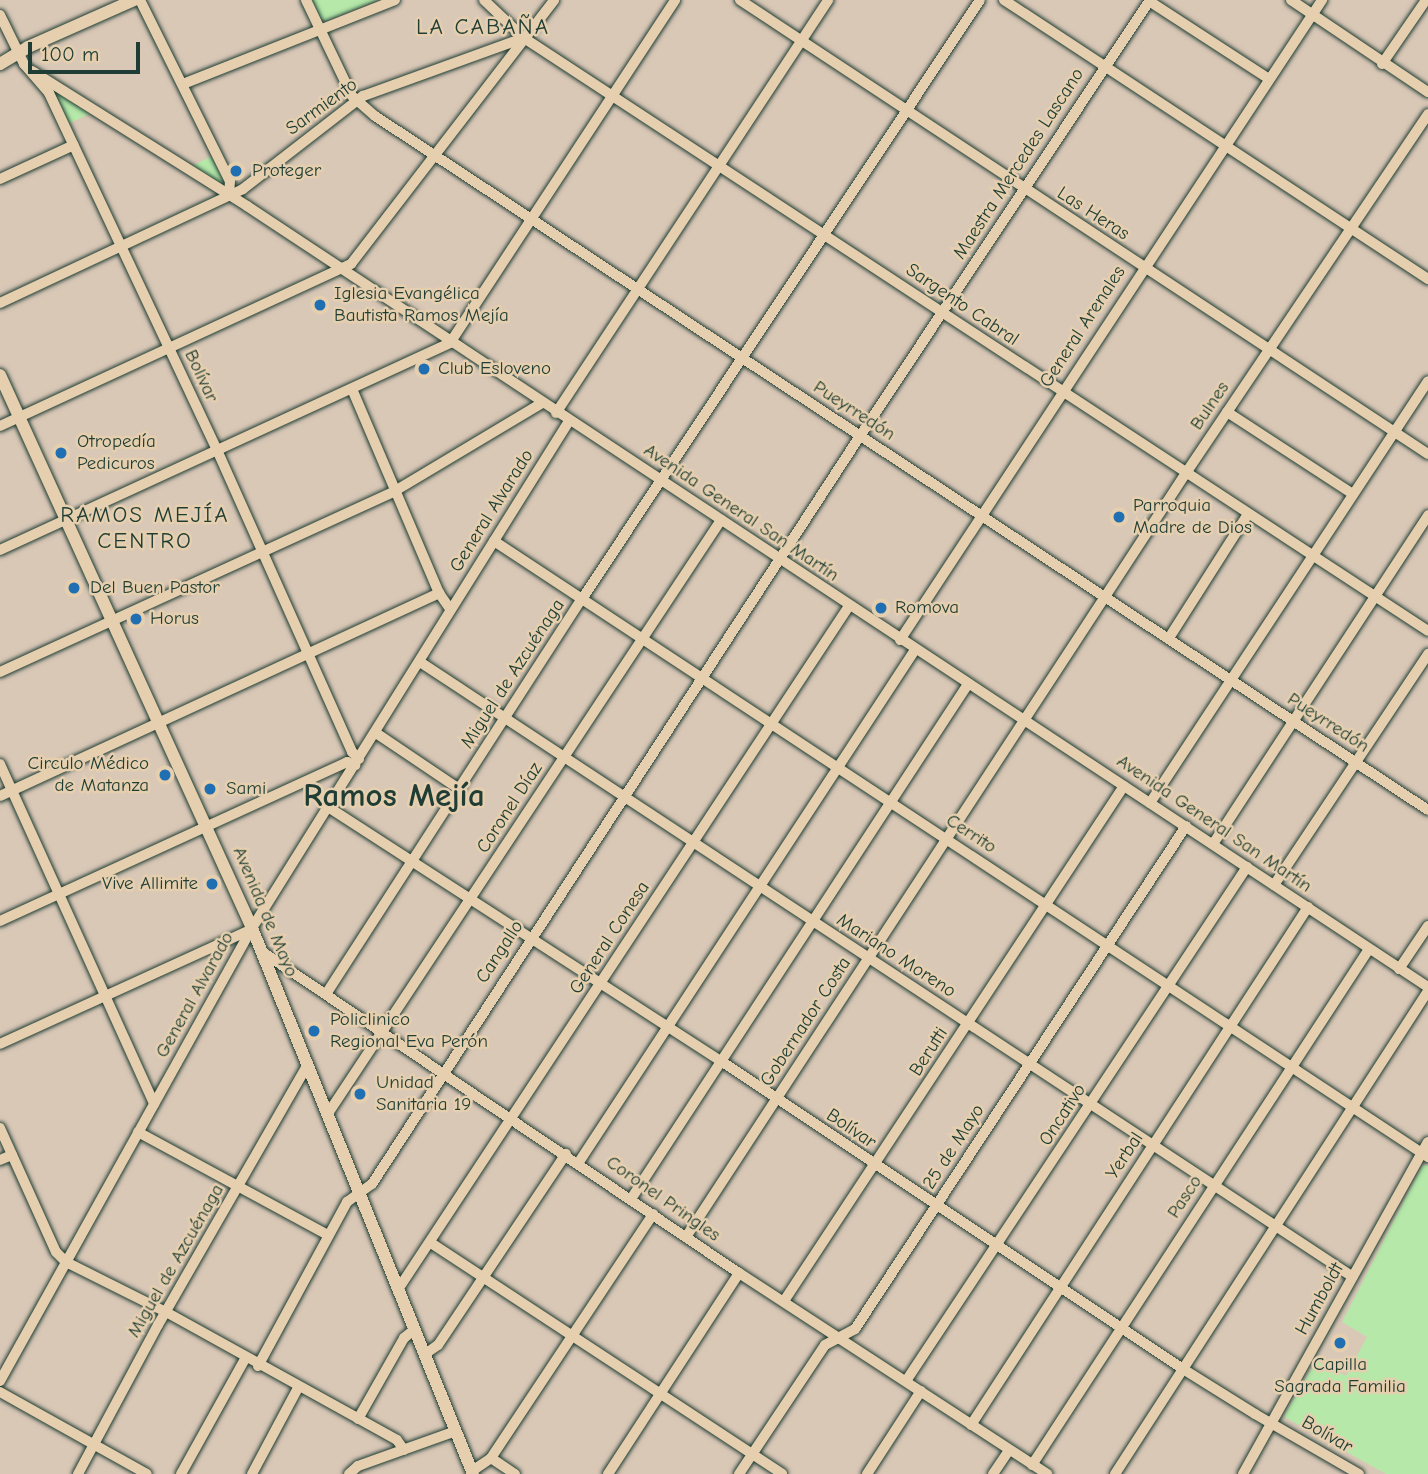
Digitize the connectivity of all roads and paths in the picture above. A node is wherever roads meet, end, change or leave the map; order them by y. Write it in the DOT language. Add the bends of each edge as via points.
graph roads {
  1 [pos="134,0"];
  2 [pos="140,0"];
  3 [pos="306,0"];
  4 [pos="395,0"];
  5 [pos="484,0"];
  6 [pos="554,0"];
  7 [pos="675,0"];
  8 [pos="740,0"];
  9 [pos="828,0"];
  10 [pos="980,0"];
  11 [pos="1004,0"];
  12 [pos="1291,0"];
  13 [pos="1322,0"];
  14 [pos="1426,0"];
  15 [pos="1149,1"];
  16 [pos="1312,14"];
  17 [pos="0,15"];
  18 [pos="320,29"];
  19 [pos="524,38"];
  20 [pos="800,40"];
  21 [pos="17,53"];
  22 [pos="0,64"];
  23 [pos="1382,64"];
  24 [pos="1104,66"];
  25 [pos="32,71"];
  26 [pos="1269,79"];
  27 [pos="183,84"];
  28 [pos="1428,92"];
  29 [pos="613,96"];
  30 [pos="355,100"];
  31 [pos="905,111"];
  32 [pos="1428,114"];
  33 [pos="1225,144"];
  34 [pos="74,145"];
  35 [pos="434,155"];
  36 [pos="719,165"];
  37 [pos="0,179"];
  38 [pos="1023,189"];
  39 [pos="229,195"];
  40 [pos="531,219"];
  41 [pos="1352,227"];
  42 [pos="824,234"];
  43 [pos="121,247"];
  44 [pos="1143,267"];
  45 [pos="341,270"];
  46 [pos="1428,279"];
  47 [pos="637,289"];
  48 [pos="0,303"];
  49 [pos="942,313"];
  50 [pos="450,343"];
  51 [pos="169,349"];
  52 [pos="1269,349"];
  53 [pos="742,359"];
  54 [pos="0,374"];
  55 [pos="1428,381"];
  56 [pos="352,389"];
  57 [pos="1061,392"];
  58 [pos="542,403"];
  59 [pos="1227,412"];
  60 [pos="556,413"];
  61 [pos="19,417"];
  62 [pos="569,421"];
  63 [pos="0,426"];
  64 [pos="1394,432"];
  65 [pos="860,436"];
  66 [pos="217,450"];
  67 [pos="1428,454"];
  68 [pos="1186,473"];
  69 [pos="662,480"];
  70 [pos="395,491"];
  71 [pos="1353,494"];
  72 [pos="1248,514"];
  73 [pos="1428,515"];
  74 [pos="981,516"];
  75 [pos="68,520"];
  76 [pos="721,520"];
  77 [pos="495,541"];
  78 [pos="0,550"];
  79 [pos="261,552"];
  80 [pos="1312,556"];
  81 [pos="780,560"];
  82 [pos="439,593"];
  83 [pos="1105,597"];
  84 [pos="1374,597"];
  85 [pos="582,599"];
  86 [pos="849,606"];
  87 [pos="450,609"];
  88 [pos="113,620"];
  89 [pos="1428,631"];
  90 [pos="1168,638"];
  91 [pos="642,639"];
  92 [pos="900,640"];
  93 [pos="915,650"];
  94 [pos="307,653"];
  95 [pos="1428,654"];
  96 [pos="421,662"];
  97 [pos="0,671"];
  98 [pos="702,678"];
  99 [pos="1230,679"];
  100 [pos="968,684"];
  101 [pos="507,718"];
  102 [pos="1025,720"];
  103 [pos="1292,720"];
  104 [pos="159,722"];
  105 [pos="772,723"];
  106 [pos="376,733"];
  107 [pos="565,756"];
  108 [pos="357,762"];
  109 [pos="1355,762"];
  110 [pos="0,764"];
  111 [pos="836,767"];
  112 [pos="1124,786"];
  113 [pos="459,789"];
  114 [pos="12,790"];
  115 [pos="0,796"];
  116 [pos="623,797"];
  117 [pos="890,803"];
  118 [pos="1150,803"];
  119 [pos="328,807"];
  120 [pos="1428,810"];
  121 [pos="206,825"];
  122 [pos="1186,826"];
  123 [pos="946,839"];
  124 [pos="694,843"];
  125 [pos="1213,844"];
  126 [pos="413,860"];
  127 [pos="1247,867"];
  128 [pos="1274,885"];
  129 [pos="759,887"];
  130 [pos="59,894"];
  131 [pos="472,898"];
  132 [pos="1045,904"];
  133 [pos="1308,907"];
  134 [pos="0,921"];
  135 [pos="812,921"];
  136 [pos="1428,926"];
  137 [pos="252,928"];
  138 [pos="531,938"];
  139 [pos="1108,945"];
  140 [pos="1369,949"];
  141 [pos="261,951"];
  142 [pos="868,958"];
  143 [pos="1399,969"];
  144 [pos="601,984"];
  145 [pos="1168,985"];
  146 [pos="1428,989"];
  147 [pos="326,994"];
  148 [pos="105,996"];
  149 [pos="968,1024"];
  150 [pos="1230,1026"];
  151 [pos="668,1028"];
  152 [pos="383,1033"];
  153 [pos="0,1044"];
  154 [pos="721,1061"];
  155 [pos="1029,1065"];
  156 [pos="307,1066"];
  157 [pos="1292,1067"];
  158 [pos="443,1073"];
  159 [pos="777,1100"];
  160 [pos="153,1104"];
  161 [pos="1090,1105"];
  162 [pos="1353,1107"];
  163 [pos="327,1115"];
  164 [pos="512,1118"];
  165 [pos="0,1128"];
  166 [pos="138,1132"];
  167 [pos="1428,1142"];
  168 [pos="1153,1146"];
  169 [pos="566,1154"];
  170 [pos="12,1155"];
  171 [pos="1425,1155"];
  172 [pos="0,1160"];
  173 [pos="579,1162"];
  174 [pos="876,1166"];
  175 [pos="1213,1185"];
  176 [pos="240,1186"];
  177 [pos="360,1193"];
  178 [pos="631,1199"];
  179 [pos="937,1206"];
  180 [pos="653,1214"];
  181 [pos="1276,1227"];
  182 [pos="328,1234"];
  183 [pos="686,1237"];
  184 [pos="431,1243"];
  185 [pos="997,1246"];
  186 [pos="66,1262"];
  187 [pos="739,1273"];
  188 [pos="484,1277"];
  189 [pos="1353,1277"];
  190 [pos="1060,1286"];
  191 [pos="399,1288"];
  192 [pos="784,1301"];
  193 [pos="166,1312"];
  194 [pos="1122,1327"];
  195 [pos="415,1329"];
  196 [pos="570,1336"];
  197 [pos="840,1338"];
  198 [pos="425,1354"];
  199 [pos="245,1359"];
  200 [pos="258,1366"];
  201 [pos="1183,1368"];
  202 [pos="0,1381"];
  203 [pos="906,1381"];
  204 [pos="298,1388"];
  205 [pos="921,1391"];
  206 [pos="0,1392"];
  207 [pos="659,1394"];
  208 [pos="358,1419"];
  209 [pos="1271,1424"];
  210 [pos="971,1425"];
  211 [pos="456,1431"];
  212 [pos="94,1443"];
  213 [pos="404,1450"];
  214 [pos="1009,1450"];
  215 [pos="752,1455"];
  216 [pos="491,1458"];
  217 [pos="1032,1465"];
  218 [pos="1340,1470"];
  219 [pos="473,1472"];
  220 [pos="78,1474"];
  221 [pos="148,1474"];
  222 [pos="181,1474"];
  223 [pos="252,1474"];
  224 [pos="349,1474"];
  225 [pos="515,1474"];
  226 [pos="608,1474"];
  227 [pos="739,1474"];
  228 [pos="782,1474"];
  229 [pos="867,1474"];
  230 [pos="993,1474"];
  231 [pos="1047,1474"];
  232 [pos="1115,1474"];
  233 [pos="1243,1474"];
  234 [pos="1359,1474"];
  1 -- 21 [label="main road"];
  2 -- 27 [label="street"];
  3 -- 18 [label="street, Pueyrredón"];
  4 -- 18 [label="street"];
  5 -- 19 [label="street, Sargento Cabral"];
  6 -- 19 [label="street"];
  7 -- 29 [label="street"];
  8 -- 20 [label="street, Las Heras"];
  9 -- 20 [label="street"];
  10 -- 31 [label="street, Miguel de Azcuénaga"];
  11 -- 24 [label="street"];
  12 -- 16 [label="street"];
  13 -- 16 [label="street, General Arenales"];
  14 -- 23 [label="street"];
  15 -- 24 [label="street, Maestra Mercedes Lascano"];
  15 -- 26 [label="street"];
  16 -- 23 [label="street"];
  16 -- 26 [label="street, General Arenales"];
  17 -- 21 [label="street, Bolívar"];
  18 -- 27 [label="street"];
  18 -- 30 [label="street, Pueyrredón"];
  19 -- 29 [label="street, Sargento Cabral"];
  19 -- 30 [label="street, Sarmiento"];
  19 -- 35 [label="street"];
  20 -- 31 [label="street, Las Heras"];
  20 -- 36 [label="street"];
  21 -- 22 [label="main road"];
  21 -- 25 [label="street, Bolívar"];
  23 -- 28 [label="street"];
  24 -- 33 [label="street"];
  24 -- 38 [label="street, Maestra Mercedes Lascano"];
  25 -- 34 [label="street, Bolívar" via="49,93"];
  25 -- 39 [label="street, Avenida General San Martín"];
  26 -- 33 [label="street, General Arenales"];
  27 -- 39 [label="street" via="230,181"];
  29 -- 36 [label="street, Sargento Cabral"];
  29 -- 40 [label="street"];
  30 -- 35 [label="street, Pueyrredón"];
  30 -- 39 [label="street, Sarmiento" via="243,190"];
  31 -- 38 [label="street, Las Heras"];
  31 -- 42 [label="street, Miguel de Azcuénaga"];
  32 -- 41 [label="street, Bulnes"];
  33 -- 41 [label="street"];
  33 -- 44 [label="street, General Arenales"];
  34 -- 37 [label="street"];
  34 -- 43 [label="street, Bolívar"];
  35 -- 40 [label="street, Pueyrredón"];
  35 -- 45 [label="street" via="351,264"];
  36 -- 42 [label="street, Sargento Cabral"];
  36 -- 47 [label="street"];
  38 -- 44 [label="street, Las Heras"];
  38 -- 49 [label="street, Maestra Mercedes Lascano"];
  39 -- 43 [label="street, Sarmiento"];
  39 -- 45 [label="street, Avenida General San Martín"];
  40 -- 47 [label="street, Pueyrredón"];
  40 -- 50 [label="street"];
  41 -- 46 [label="street"];
  41 -- 52 [label="street, Bulnes"];
  42 -- 49 [label="street, Sargento Cabral"];
  42 -- 53 [label="street, Miguel de Azcuénaga"];
  43 -- 48 [label="street, Sarmiento"];
  43 -- 51 [label="street, Bolívar"];
  44 -- 52 [label="street, Las Heras"];
  44 -- 57 [label="street, General Arenales"];
  45 -- 50 [label="street, Avenida General San Martín"];
  45 -- 51 [label="street"];
  47 -- 53 [label="street, Pueyrredón"];
  47 -- 60 [label="street"];
  49 -- 57 [label="street, Sargento Cabral"];
  49 -- 65 [label="street, Maestra Mercedes Lascano"];
  50 -- 56 [label="street"];
  50 -- 58 [label="street, Avenida General San Martín"];
  51 -- 61 [label="street"];
  51 -- 66 [label="street, Bolívar"];
  52 -- 59 [label="street, Bulnes"];
  52 -- 64 [label="street, Las Heras"];
  53 -- 65 [label="street, Pueyrredón"];
  53 -- 69 [label="street, Miguel de Azcuénaga"];
  54 -- 61 [label="main road, Avenida de Mayo"];
  55 -- 64 [label="street"];
  56 -- 66 [label="street"];
  56 -- 70 [label="street"];
  57 -- 68 [label="street, Sargento Cabral"];
  57 -- 74 [label="street, General Arenales"];
  58 -- 60 [label="street, Avenida General San Martín"];
  58 -- 70 [label="street"];
  59 -- 68 [label="street, Bulnes"];
  59 -- 71 [label="street"];
  60 -- 62 [label="street, Avenida General San Martín"];
  61 -- 63 [label="street"];
  61 -- 75 [label="main road, Avenida de Mayo"];
  62 -- 69 [label="street, Avenida General San Martín"];
  62 -- 77 [label="street, General Alvarado"];
  64 -- 67 [label="street, Las Heras"];
  64 -- 71 [label="street"];
  65 -- 74 [label="street, Pueyrredón"];
  65 -- 81 [label="street, Maestra Mercedes Lascano"];
  66 -- 75 [label="street"];
  66 -- 79 [label="street, Bolívar"];
  68 -- 72 [label="street, Sargento Cabral"];
  68 -- 83 [label="street, Bulnes"];
  69 -- 76 [label="street, Avenida General San Martín"];
  69 -- 85 [label="street, Miguel de Azcuénaga"];
  70 -- 79 [label="street"];
  70 -- 82 [label="street"];
  71 -- 80 [label="street"];
  72 -- 80 [label="street, Sargento Cabral"];
  72 -- 90 [label="street"];
  73 -- 84 [label="street"];
  74 -- 83 [label="street, Pueyrredón"];
  74 -- 92 [label="street, General Arenales"];
  75 -- 78 [label="street"];
  75 -- 88 [label="main road, Avenida de Mayo"];
  76 -- 81 [label="street, Avenida General San Martín"];
  76 -- 91 [label="street, Coronel Díaz"];
  77 -- 85 [label="street, Cerrito"];
  77 -- 87 [label="street, General Alvarado"];
  79 -- 88 [label="street"];
  79 -- 94 [label="street, Bolívar"];
  80 -- 84 [label="street, Sargento Cabral"];
  80 -- 99 [label="street"];
  81 -- 86 [label="street, Avenida General San Martín"];
  81 -- 98 [label="street, Cangallo"];
  82 -- 87 [label="street"];
  82 -- 94 [label="street"];
  83 -- 90 [label="street, Pueyrredón"];
  83 -- 102 [label="street, Bulnes"];
  84 -- 89 [label="street, Sargento Cabral"];
  84 -- 103 [label="street"];
  85 -- 91 [label="street, Cerrito"];
  85 -- 101 [label="street, Miguel de Azcuénaga"];
  86 -- 92 [label="street, Avenida General San Martín"];
  86 -- 105 [label="street, General Conesa"];
  87 -- 96 [label="street, General Alvarado"];
  88 -- 97 [label="street"];
  88 -- 104 [label="main road, Avenida de Mayo"];
  90 -- 99 [label="street, Pueyrredón"];
  91 -- 98 [label="street, Cerrito"];
  91 -- 107 [label="street, Coronel Díaz"];
  92 -- 93 [label="street, Avenida General San Martín"];
  93 -- 100 [label="street, Avenida General San Martín"];
  93 -- 111 [label="street"];
  94 -- 104 [label="street"];
  94 -- 108 [label="street, Bolívar"];
  95 -- 109 [label="street"];
  96 -- 101 [label="street, Mariano Moreno"];
  96 -- 106 [label="street, General Alvarado"];
  98 -- 105 [label="street, Cerrito"];
  98 -- 116 [label="street, Cangallo"];
  99 -- 103 [label="street, Pueyrredón"];
  99 -- 118 [label="street"];
  100 -- 102 [label="street, Avenida General San Martín"];
  100 -- 117 [label="street"];
  101 -- 107 [label="street, Mariano Moreno"];
  101 -- 113 [label="street, Miguel de Azcuénaga"];
  102 -- 112 [label="street, Avenida General San Martín"];
  102 -- 123 [label="street, Gobernador Costa"];
  103 -- 109 [label="street, Pueyrredón"];
  103 -- 125 [label="street"];
  104 -- 114 [label="street"];
  104 -- 121 [label="main road, Avenida de Mayo"];
  105 -- 111 [label="street, Cerrito"];
  105 -- 124 [label="street, General Conesa"];
  106 -- 108 [label="street, General Alvarado"];
  106 -- 113 [label="street"];
  107 -- 116 [label="street, Mariano Moreno"];
  107 -- 131 [label="street, Coronel Díaz"];
  108 -- 119 [label="street, General Alvarado"];
  108 -- 121 [label="street" via="347,762"];
  109 -- 120 [label="street, Pueyrredón"];
  109 -- 128 [label="street"];
  110 -- 114 [label="street"];
  111 -- 117 [label="street, Cerrito"];
  111 -- 129 [label="street"];
  112 -- 118 [label="street, Avenida General San Martín"];
  112 -- 132 [label="street, Berutti"];
  113 -- 126 [label="street, Miguel de Azcuénaga"];
  114 -- 115 [label="street"];
  114 -- 130 [label="street"];
  116 -- 124 [label="street, Mariano Moreno"];
  116 -- 138 [label="street, Cangallo"];
  117 -- 123 [label="street, Cerrito"];
  117 -- 135 [label="street"];
  118 -- 122 [label="street, Avenida General San Martín"];
  119 -- 126 [label="street, Bolívar"];
  119 -- 137 [label="street, General Alvarado"];
  121 -- 130 [label="street"];
  121 -- 137 [label="main road, Avenida de Mayo"];
  122 -- 125 [label="street, Avenida General San Martín"];
  122 -- 139 [label="street, 25 de Mayo"];
  123 -- 132 [label="street, Cerrito"];
  123 -- 142 [label="street, Gobernador Costa"];
  124 -- 129 [label="street, Mariano Moreno"];
  124 -- 144 [label="street, General Conesa"];
  125 -- 127 [label="street, Avenida General San Martín"];
  126 -- 131 [label="street, Bolívar"];
  126 -- 147 [label="street, Miguel de Azcuénaga"];
  127 -- 128 [label="street, Avenida General San Martín"];
  127 -- 145 [label="street, Oncativo"];
  128 -- 133 [label="street, Avenida General San Martín"];
  129 -- 135 [label="street, Mariano Moreno"];
  129 -- 151 [label="street"];
  130 -- 134 [label="street"];
  130 -- 148 [label="street"];
  131 -- 138 [label="street, Bolívar"];
  131 -- 152 [label="street, Coronel Díaz"];
  132 -- 139 [label="street, Cerrito"];
  132 -- 149 [label="street, Berutti"];
  133 -- 140 [label="street, Avenida General San Martín"];
  133 -- 150 [label="street, Yerbal"];
  135 -- 142 [label="street, Mariano Moreno"];
  135 -- 154 [label="street"];
  136 -- 143 [label="street"];
  137 -- 141 [label="main road, Avenida de Mayo"];
  137 -- 148 [label="street"];
  137 -- 160 [label="street, General Alvarado"];
  138 -- 144 [label="street, Bolívar"];
  138 -- 158 [label="street, Cangallo"];
  139 -- 145 [label="street, Cerrito"];
  139 -- 155 [label="street, 25 de Mayo"];
  140 -- 143 [label="street, Avenida General San Martín"];
  140 -- 157 [label="street, Pasco"];
  141 -- 147 [label="street, Coronel Pringles"];
  141 -- 156 [label="main road, Avenida de Mayo"];
  142 -- 149 [label="street, Mariano Moreno"];
  142 -- 159 [label="street, Gobernador Costa"];
  143 -- 146 [label="street, Avenida General San Martín"];
  144 -- 151 [label="street, Bolívar"];
  144 -- 164 [label="street, General Conesa"];
  145 -- 150 [label="street, Cerrito"];
  145 -- 161 [label="street, Oncativo"];
  146 -- 162 [label="street"];
  147 -- 152 [label="street, Coronel Pringles"];
  148 -- 153 [label="street"];
  148 -- 160 [label="street"];
  149 -- 155 [label="street, Mariano Moreno"];
  149 -- 174 [label="street, Berutti"];
  150 -- 157 [label="street, Cerrito"];
  150 -- 168 [label="street, Yerbal"];
  151 -- 154 [label="street, Bolívar"];
  151 -- 173 [label="street"];
  152 -- 158 [label="street, Coronel Pringles"];
  152 -- 163 [label="street, Coronel Díaz"];
  154 -- 159 [label="street, Bolívar"];
  154 -- 178 [label="street"];
  155 -- 161 [label="street, Mariano Moreno"];
  155 -- 179 [label="street, 25 de Mayo"];
  156 -- 163 [label="main road, Avenida de Mayo"];
  156 -- 176 [label="street, Miguel de Azcuénaga"];
  157 -- 162 [label="street, Cerrito"];
  157 -- 175 [label="street, Pasco"];
  158 -- 164 [label="street, Coronel Pringles"];
  158 -- 177 [label="street, Cangallo" via="372,1184"];
  159 -- 174 [label="street, Bolívar"];
  159 -- 183 [label="street, Gobernador Costa"];
  160 -- 166 [label="street, General Alvarado"];
  161 -- 168 [label="street, Mariano Moreno"];
  161 -- 185 [label="street, Oncativo"];
  162 -- 171 [label="street, Cerrito"];
  162 -- 181 [label="street"];
  163 -- 177 [label="main road, Avenida de Mayo"];
  164 -- 169 [label="street, Coronel Pringles"];
  164 -- 184 [label="street, General Conesa"];
  165 -- 170 [label="street"];
  166 -- 176 [label="street"];
  166 -- 186 [label="street, General Alvarado"];
  167 -- 171 [label="street, Humboldt"];
  168 -- 175 [label="street, Mariano Moreno"];
  168 -- 190 [label="street, Yerbal"];
  169 -- 173 [label="street, Coronel Pringles"];
  169 -- 188 [label="street"];
  170 -- 172 [label="street"];
  170 -- 186 [label="street" via="56,1252"];
  171 -- 189 [label="street, Humboldt"];
  173 -- 178 [label="street, Coronel Pringles"];
  174 -- 179 [label="street, Bolívar"];
  174 -- 192 [label="street, Berutti"];
  175 -- 181 [label="street, Mariano Moreno"];
  175 -- 194 [label="street, Pasco"];
  176 -- 182 [label="street"];
  176 -- 193 [label="street, Miguel de Azcuénaga"];
  177 -- 182 [label="street, Cangallo" via="347,1202"];
  177 -- 191 [label="main road, Avenida de Mayo"];
  178 -- 180 [label="street, Coronel Pringles"];
  179 -- 185 [label="street, Bolívar"];
  179 -- 197 [label="street, 25 de Mayo" via="855,1329"];
  180 -- 183 [label="street, Coronel Pringles"];
  180 -- 196 [label="street"];
  181 -- 189 [label="street, Mariano Moreno"];
  181 -- 201 [label="street"];
  182 -- 200 [label="street, Cangallo"];
  183 -- 187 [label="street, Coronel Pringles"];
  184 -- 188 [label="street"];
  184 -- 191 [label="street, General Conesa"];
  185 -- 190 [label="street, Bolívar"];
  185 -- 203 [label="street, Oncativo"];
  186 -- 193 [label="street"];
  186 -- 202 [label="street, General Alvarado"];
  187 -- 192 [label="street, Coronel Pringles"];
  187 -- 207 [label="street"];
  188 -- 196 [label="street"];
  188 -- 198 [label="street" via="438,1345"];
  189 -- 209 [label="street, Humboldt"];
  190 -- 194 [label="street, Bolívar"];
  190 -- 210 [label="street, Yerbal"];
  191 -- 195 [label="main road, Avenida de Mayo"];
  192 -- 197 [label="street, Coronel Pringles"];
  193 -- 199 [label="street"];
  193 -- 212 [label="street, Miguel de Azcuénaga"];
  194 -- 201 [label="street, Bolívar"];
  194 -- 217 [label="street, Pasco"];
  195 -- 198 [label="main road, Avenida de Mayo"];
  195 -- 208 [label="street" via="404,1338"];
  196 -- 207 [label="street"];
  196 -- 216 [label="street"];
  197 -- 203 [label="street, Coronel Pringles"];
  197 -- 215 [label="street, 25 de Mayo" via="825,1345"];
  198 -- 211 [label="main road, Avenida de Mayo"];
  199 -- 200 [label="street"];
  199 -- 222 [label="street"];
  200 -- 204 [label="street"];
  201 -- 209 [label="street, Bolívar"];
  201 -- 232 [label="street"];
  203 -- 205 [label="street, Coronel Pringles"];
  204 -- 208 [label="street"];
  204 -- 223 [label="street"];
  205 -- 210 [label="street, Coronel Pringles"];
  205 -- 229 [label="street"];
  206 -- 212 [label="street"];
  207 -- 215 [label="street"];
  207 -- 226 [label="street"];
  208 -- 213 [label="street" via="397,1440"];
  209 -- 218 [label="street, Bolívar"];
  209 -- 233 [label="street, Humboldt"];
  210 -- 214 [label="street, Coronel Pringles"];
  211 -- 213 [label="street"];
  211 -- 219 [label="main road, Avenida de Mayo"];
  212 -- 220 [label="street, Miguel de Azcuénaga"];
  212 -- 221 [label="street"];
  213 -- 224 [label="street" via="358,1466"];
  214 -- 217 [label="street, Coronel Pringles"];
  214 -- 230 [label="street"];
  215 -- 227 [label="street, 25 de Mayo"];
  215 -- 228 [label="street"];
  216 -- 219 [label="street"];
  216 -- 225 [label="street"];
  217 -- 231 [label="street, Coronel Pringles"];
  218 -- 234 [label="street, Bolívar"];
}
